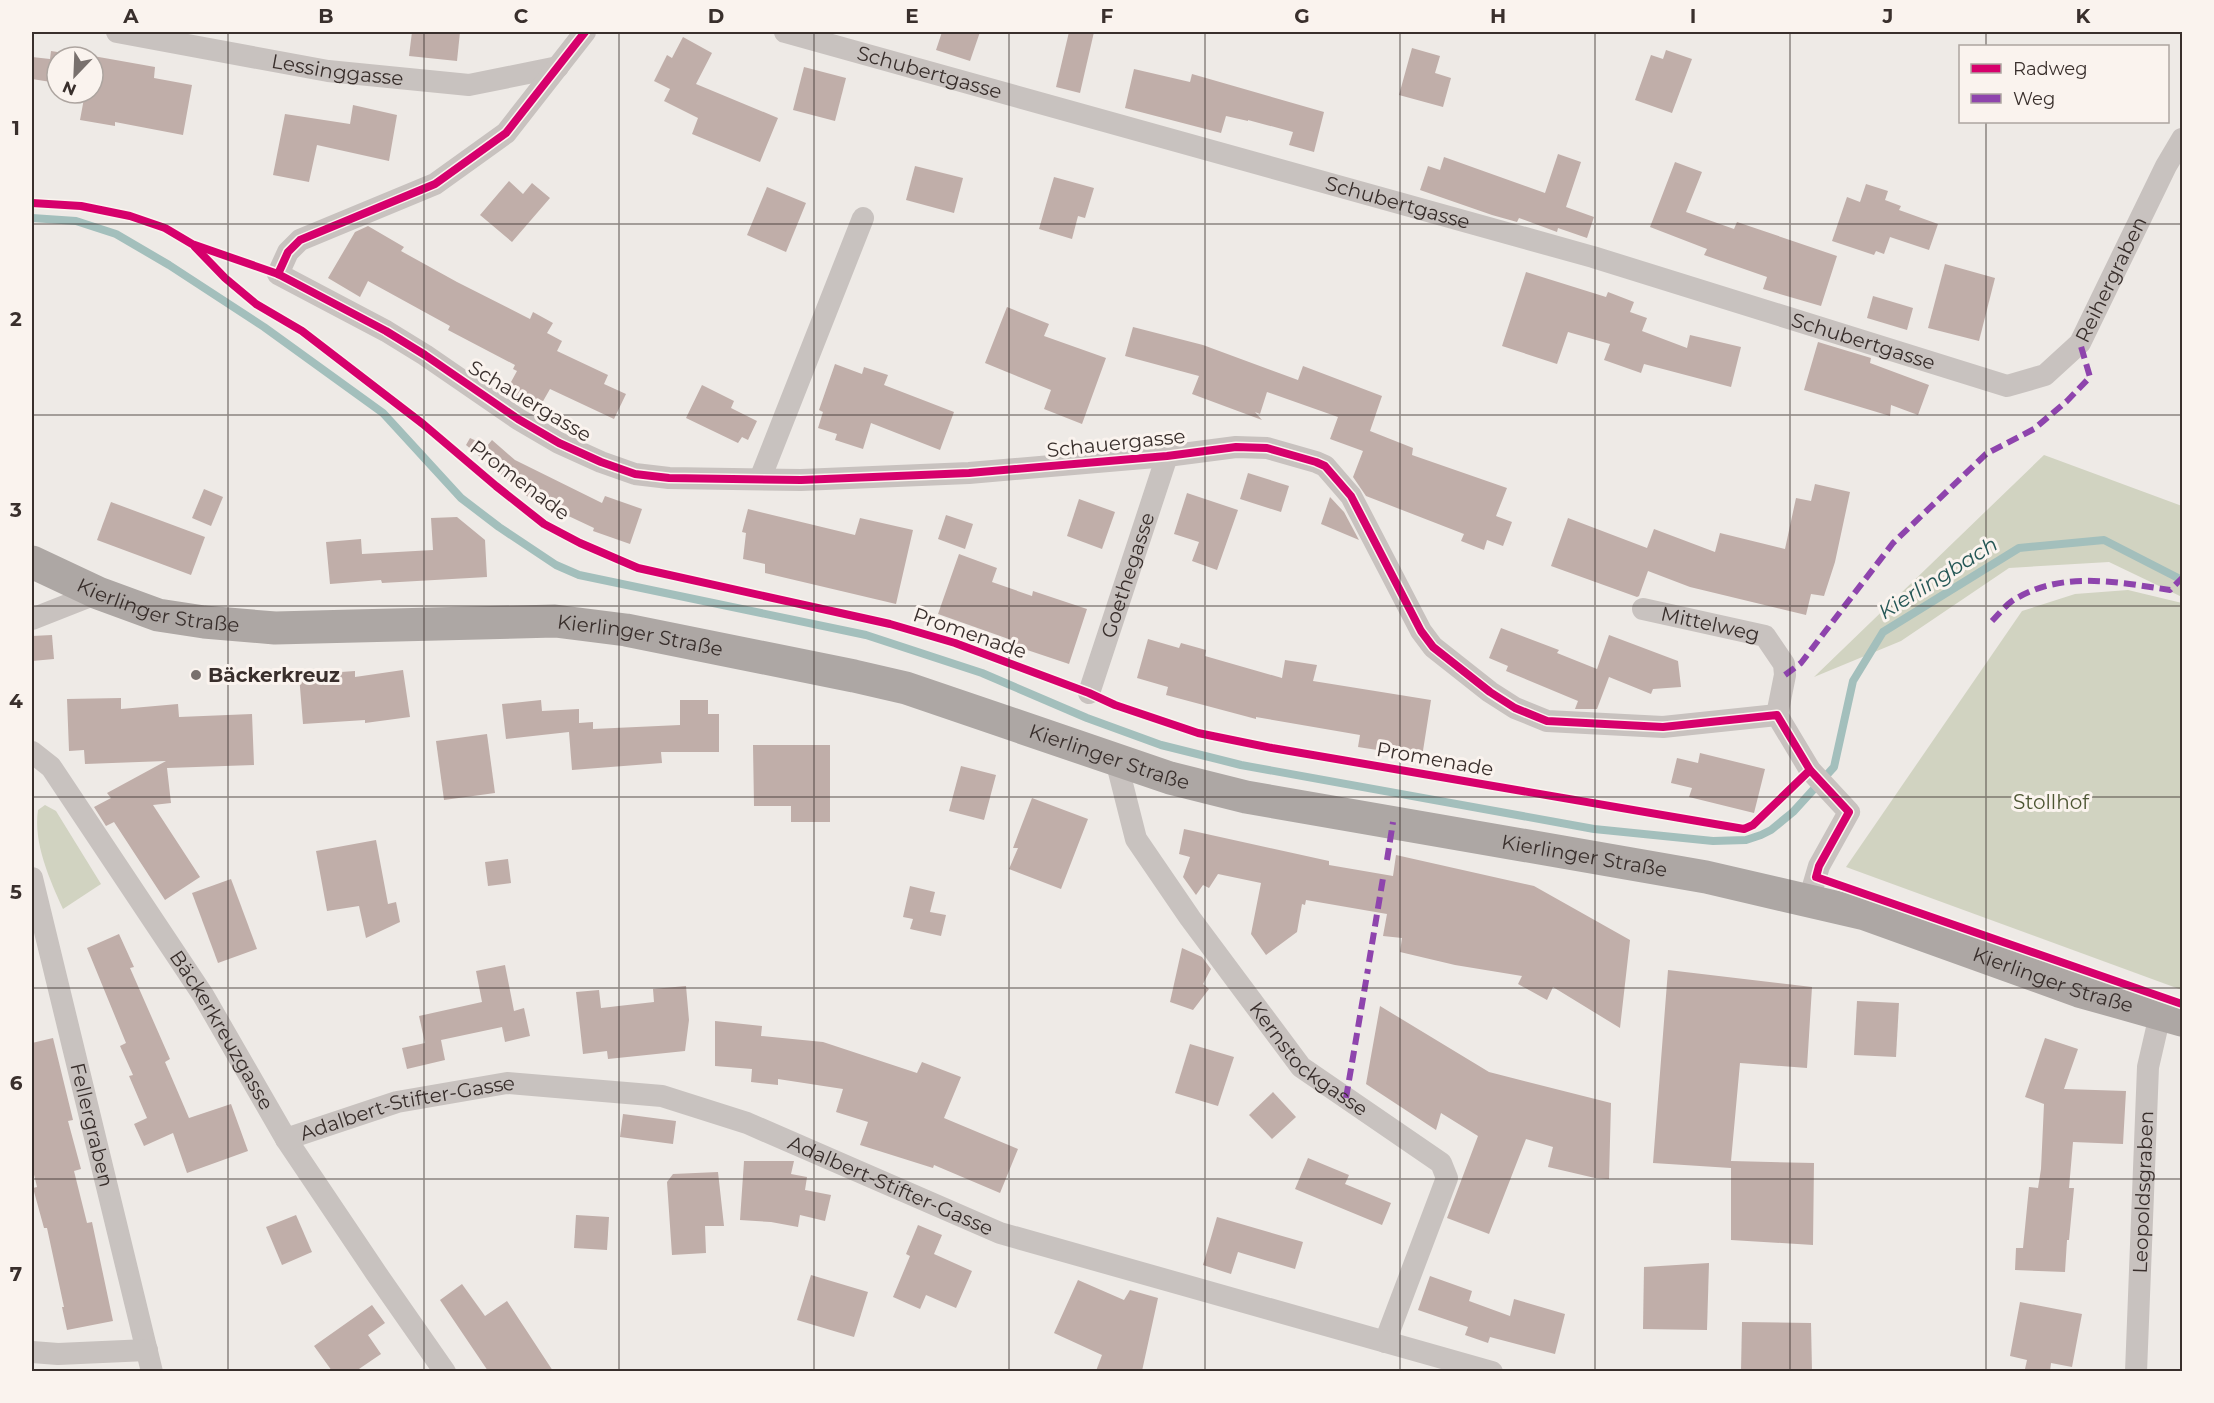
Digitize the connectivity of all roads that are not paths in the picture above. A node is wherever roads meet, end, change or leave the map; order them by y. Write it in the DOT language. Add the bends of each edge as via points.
graph roads {
  1 [pos="117,32"];
  2 [pos="585,32"];
  3 [pos="785,32"];
  4 [pos="558,67"];
  5 [pos="2182,139"];
  6 [pos="863,218"];
  7 [pos="2007,386"];
  8 [pos="1167,456"];
  9 [pos="760,479"];
  10 [pos="32,562"];
  11 [pos="98,593"];
  12 [pos="1643,609"];
  13 [pos="32,619"];
  14 [pos="1089,693"];
  15 [pos="1777,715"];
  16 [pos="32,752"];
  17 [pos="1116,760"];
  18 [pos="32,878"];
  19 [pos="1809,900"];
  20 [pos="2171,1017"];
  21 [pos="286,1139"];
  22 [pos="1385,1342"];
  23 [pos="32,1352"];
  24 [pos="149,1361"];
  25 [pos="445,1371"];
  26 [pos="1492,1371"];
  27 [pos="2136,1371"];
  1 -- 4 [label="street, Lessinggasse" via="328,71 469,85"];
  2 -- 4 [label="street"];
  3 -- 7 [label="street, Schubertgasse" via="1582,254"];
  4 -- 9 [label="street, Schauergasse" via="506,133 435,184 300,240 288,252 278,274 386,331 559,443 601,462 635,474 669,478"];
  5 -- 7 [label="street, Reihergraben" via="2080,343 2045,375"];
  6 -- 9 [label="street"];
  8 -- 9 [label="street, Schauergasse" via="969,473"];
  8 -- 14 [label="street, Goethegasse"];
  8 -- 15 [label="street, Schauergasse" via="1236,447 1267,448 1325,466 1351,496 1433,647 1490,692 1532,716 1547,721 1663,728"];
  10 -- 11 [label="main road, Kierlinger Straße"];
  11 -- 13 [label="street"];
  11 -- 17 [label="main road, Kierlinger Straße" via="158,615 275,628 555,621 626,630 906,688"];
  12 -- 15 [label="street, Mittelweg" via="1765,636 1784,664"];
  15 -- 19 [label="street" via="1810,770 1849,812 1819,866"];
  16 -- 21 [label="street, Bäckerkreuzgasse" via="51,767 203,995"];
  17 -- 19 [label="main road, Kierlinger Straße" via="1246,797 1660,869"];
  17 -- 22 [label="street, Kernstockgasse" via="1136,839 1301,1067 1440,1163 1447,1178"];
  18 -- 24 [label="street, Fellergraben"];
  19 -- 20 [label="main road, Kierlinger Straße" via="1865,914 2079,991"];
  20 -- 27 [label="street, Leopoldsgraben" via="2148,1067"];
  21 -- 22 [label="street, Adalbert-Stifter-Gasse" via="397,1102 507,1083 663,1096 747,1123 1000,1233"];
  21 -- 25 [label="street, Bäckerkreuzgasse"];
  22 -- 26 [label="street, Adalbert-Stifter-Gasse"];
  23 -- 24 [label="street"];
}
